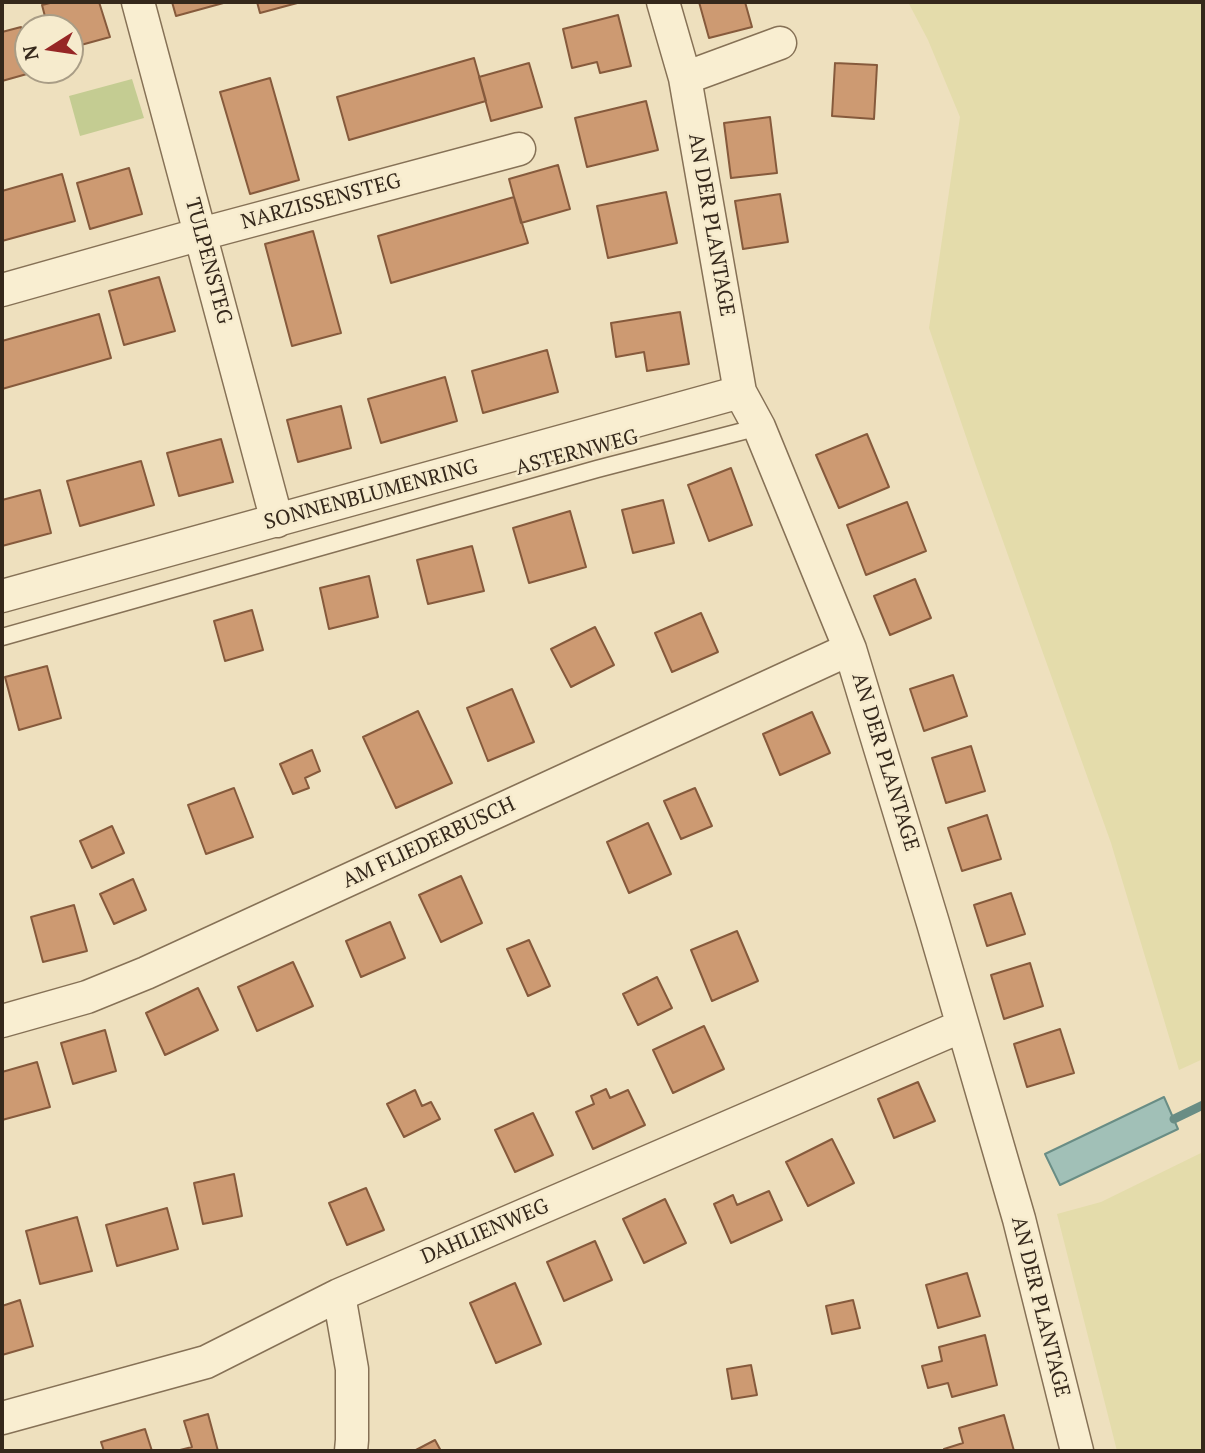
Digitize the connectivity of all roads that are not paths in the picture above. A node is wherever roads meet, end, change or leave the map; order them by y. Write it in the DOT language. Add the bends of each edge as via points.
graph roads {
  1 [pos="138,2"];
  2 [pos="663,2"];
  3 [pos="780,43"];
  4 [pos="685,78"];
  5 [pos="519,149"];
  6 [pos="201,234"];
  7 [pos="2,290"];
  8 [pos="740,393"];
  9 [pos="759,427"];
  10 [pos="277,521"];
  11 [pos="2,596"];
  12 [pos="2,637"];
  13 [pos="850,649"];
  14 [pos="2,1021"];
  15 [pos="962,1026"];
  16 [pos="339,1295"];
  17 [pos="2,1418"];
  18 [pos="351,1451"];
  19 [pos="1077,1451"];
  1 -- 6 [label="street, TULPENSTEG"];
  2 -- 4 [label="street, AN DER PLANTAGE"];
  3 -- 4 [label="street"];
  4 -- 8 [label="street, AN DER PLANTAGE"];
  5 -- 6 [label="street, NARZISSENSTEG"];
  6 -- 7 [label="street, NARZISSENSTEG"];
  6 -- 10 [label="street, TULPENSTEG"];
  8 -- 9 [label="street, AN DER PLANTAGE"];
  8 -- 10 [label="street, SONNENBLUMENRING"];
  9 -- 12 [label="lane, ASTERNWEG"];
  9 -- 13 [label="street, AN DER PLANTAGE"];
  10 -- 11 [label="street, SONNENBLUMENRING"];
  13 -- 14 [label="street, AM FLIEDERBUSCH" via="146,973 87,998"];
  13 -- 15 [label="street, AN DER PLANTAGE"];
  15 -- 16 [label="street, DAHLIENWEG"];
  15 -- 19 [label="street, AN DER PLANTAGE" via="1019,1219"];
  16 -- 17 [label="street, DAHLIENWEG" via="206,1362"];
  16 -- 18 [label="street" via="352,1369"];
}
